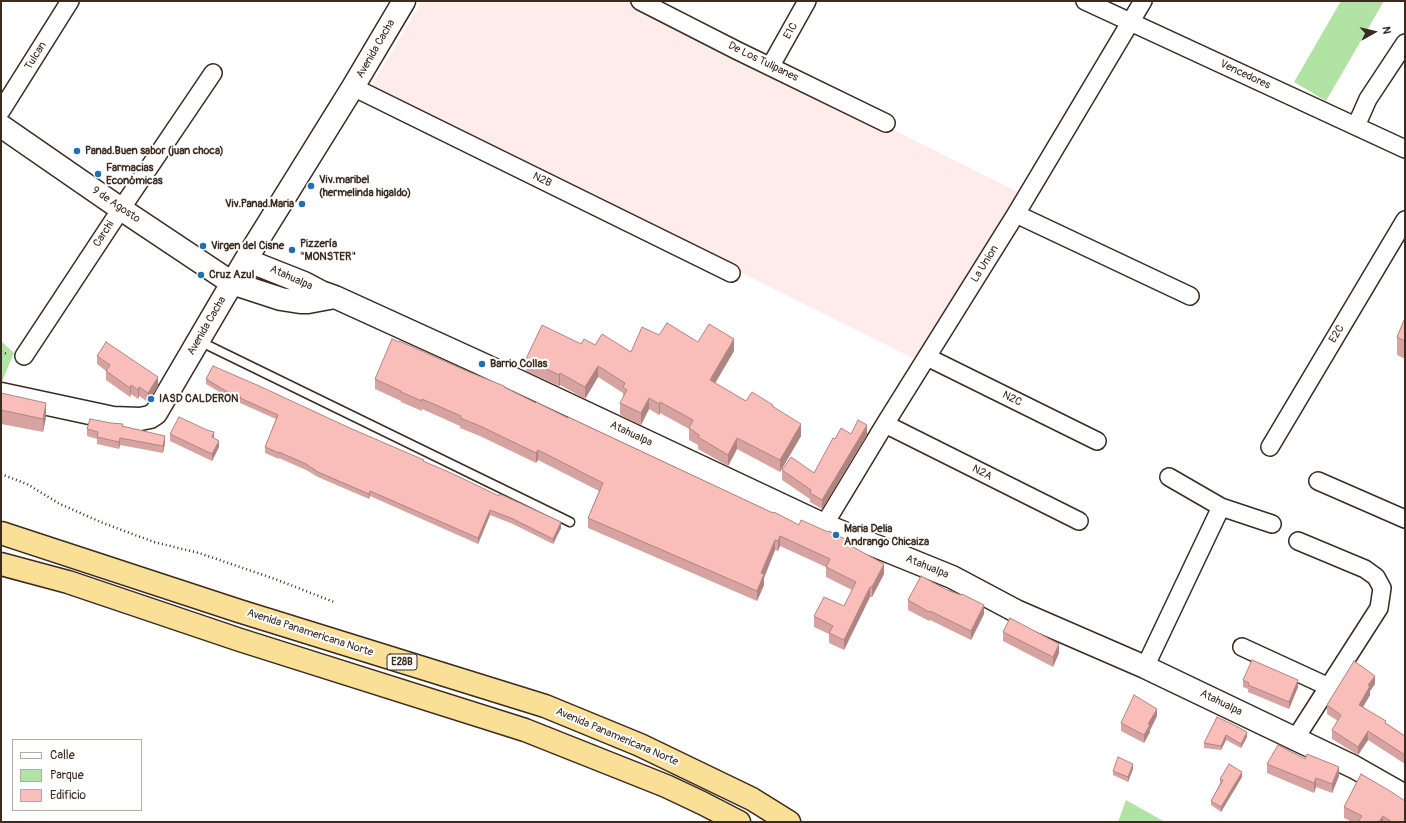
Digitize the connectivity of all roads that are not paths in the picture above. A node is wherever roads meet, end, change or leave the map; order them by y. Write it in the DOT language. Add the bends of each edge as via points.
graph roads {
  1 [pos="70,1"];
  2 [pos="404,1"];
  3 [pos="640,1"];
  4 [pos="807,1"];
  5 [pos="1085,1"];
  6 [pos="1143,1"];
  7 [pos="1130,22"];
  8 [pos="1405,43"];
  9 [pos="774,60"];
  10 [pos="213,73"];
  11 [pos="353,87"];
  12 [pos="1,110"];
  13 [pos="886,122"];
  14 [pos="1,126"];
  15 [pos="1356,126"];
  16 [pos="1403,146"];
  17 [pos="121,209"];
  18 [pos="1016,214"];
  19 [pos="1405,220"];
  20 [pos="246,260"];
  21 [pos="730,273"];
  22 [pos="232,283"];
  23 [pos="1190,296"];
  24 [pos="335,297"];
  25 [pos="198,341"];
  26 [pos="24,356"];
  27 [pos="927,357"];
  28 [pos="1,394"];
  29 [pos="885,424"];
  30 [pos="1097,441"];
  31 [pos="1270,447"];
  32 [pos="1169,477"];
  33 [pos="1318,481"];
  34 [pos="1221,507"];
  35 [pos="1405,519"];
  36 [pos="1079,521"];
  37 [pos="570,522"];
  38 [pos="1272,524"];
  39 [pos="824,526"];
  40 [pos="1,533"];
  41 [pos="1298,541"];
  42 [pos="1,564"];
  43 [pos="1242,647"];
  44 [pos="1145,667"];
  45 [pos="1329,687"];
  46 [pos="1295,739"];
  47 [pos="1405,796"];
  48 [pos="739,822"];
  49 [pos="789,822"];
  1 -- 12 [label="street, Tulcan"];
  2 -- 11 [label="street, Avenida Cacha"];
  3 -- 13 [label="street, De Los Tulipanes"];
  4 -- 9 [label="street, E1C"];
  5 -- 7 [label="street, Vencedores"];
  6 -- 7 [label="street, La Union"];
  7 -- 15 [label="street, Vencedores"];
  7 -- 18 [label="street, La Union"];
  8 -- 15 [label="street" via="1368,99"];
  10 -- 17 [label="street, Carchi"];
  11 -- 20 [label="street, Avenida Cacha"];
  11 -- 21 [label="street, N2B"];
  14 -- 17 [label="street, 9 de Agosto"];
  15 -- 16 [label="street, Vencedores"];
  17 -- 22 [label="street, 9 de Agosto"];
  17 -- 26 [label="street, Carchi"];
  18 -- 23 [label="street"];
  18 -- 27 [label="street, La Union"];
  19 -- 31 [label="street, E2C"];
  20 -- 22 [label="street, Avenida Cacha"];
  20 -- 24 [label="street, Atahualpa"];
  22 -- 24 [label="street, Atahualpa" via="300,302"];
  22 -- 25 [label="street, Avenida Cacha"];
  24 -- 39 [label="street, Atahualpa"];
  25 -- 28 [label="street, Avenida Cacha" via="156,413 147,418 113,418"];
  25 -- 37 [label="lane"];
  27 -- 29 [label="street, La Union"];
  27 -- 30 [label="street, N2C"];
  29 -- 36 [label="street, N2A"];
  29 -- 39 [label="street, La Union"];
  32 -- 34 [label="street"];
  33 -- 35 [label="street"];
  34 -- 38 [label="street"];
  34 -- 44 [label="street"];
  39 -- 44 [label="street, Atahualpa" via="952,577 1016,611"];
  40 -- 49 [label="highway, Avenida Panamericana Norte / E28B" via="545,706 640,745 752,799"];
  41 -- 45 [label="street" via="1365,569 1376,577 1382,588 1379,608"];
  42 -- 48 [label="highway, E28B" via="68,582 240,640 525,730 666,786"];
  43 -- 45 [label="street"];
  44 -- 46 [label="street, Atahualpa"];
  45 -- 46 [label="street"];
  46 -- 47 [label="street, Atahualpa" via="1354,767"];
}
